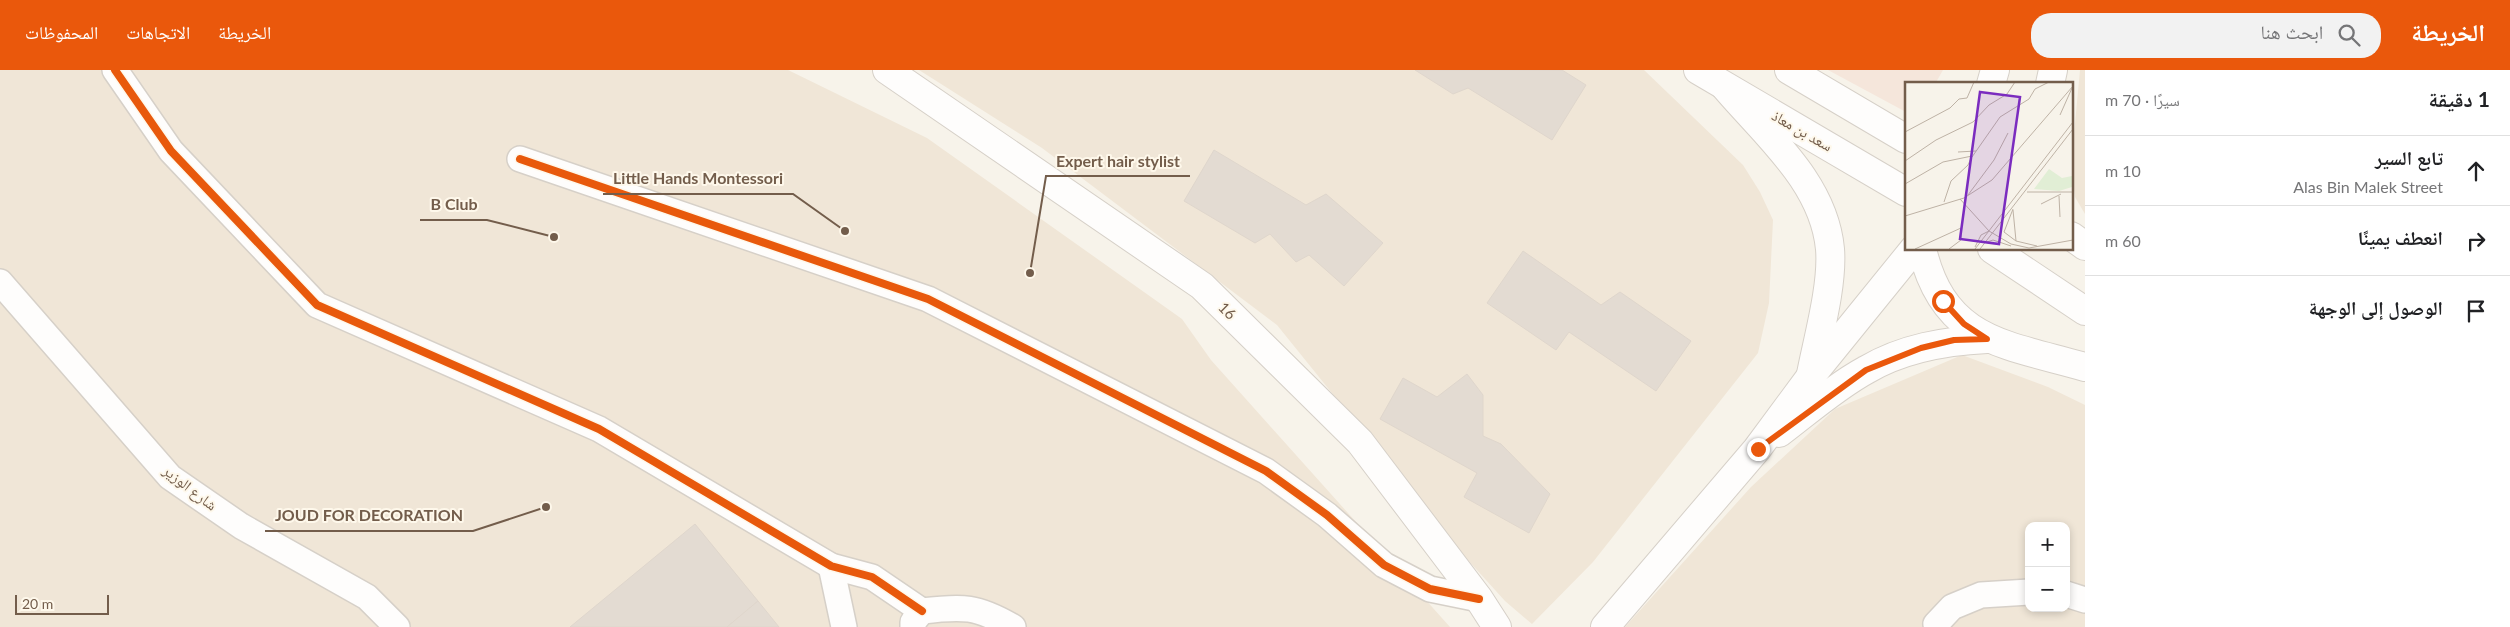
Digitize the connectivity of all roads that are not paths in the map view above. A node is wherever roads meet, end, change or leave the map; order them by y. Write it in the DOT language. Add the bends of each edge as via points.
graph roads {
  1 [pos="115,70"];
  2 [pos="887,70"];
  3 [pos="1698,70"];
  4 [pos="1789,70"];
  5 [pos="1996,70"];
  6 [pos="1991,82"];
  7 [pos="1722,84"];
  8 [pos="1905,138"];
  9 [pos="520,159"];
  10 [pos="1905,191"];
  11 [pos="1913,250"];
  12 [pos="1922,250"];
  13 [pos="1994,250"];
  14 [pos="0,282"];
  15 [pos="2085,311"];
  16 [pos="1987,339"];
  17 [pos="2085,367"];
  18 [pos="1811,376"];
  19 [pos="1758,449"];
  20 [pos="831,566"];
  21 [pos="2025,592"];
  22 [pos="2070,595"];
  23 [pos="1479,599"];
  24 [pos="2085,600"];
  25 [pos="918,619"];
  26 [pos="397,627"];
  27 [pos="844,627"];
  28 [pos="1013,627"];
  29 [pos="1496,627"];
  30 [pos="1605,627"];
  31 [pos="1936,627"];
  1 -- 20 [label="street" via="171,151 318,305 599,429"];
  2 -- 23 [label="street, 16" via="1202,286 1360,442"];
  3 -- 7 [label="street, سعد بن معاذ"];
  4 -- 8 [label="street"];
  5 -- 6 [label="street"];
  7 -- 10 [label="street, سعد بن معاذ"];
  7 -- 18 [label="street" via="1797,169 1814,193 1825,221 1830,250 1829,280"];
  9 -- 23 [label="street" via="928,299 1266,472 1327,515 1384,565 1430,589"];
  11 -- 18 [label="street"];
  12 -- 16 [label="street" via="1928,274 1943,301 1964,324"];
  13 -- 15 [label="street"];
  14 -- 26 [label="street, شارع الوزير" via="170,476 241,526 366,597"];
  16 -- 17 [label="street"];
  16 -- 19 [label="street" via="1954,340 1921,348 1866,370"];
  18 -- 19 [label="street"];
  19 -- 30 [label="street"];
  20 -- 25 [label="street" via="872,577"];
  20 -- 27 [label="street"];
  21 -- 31 [label="street" via="1981,595 1952,606"];
  22 -- 24 [label="street"];
  23 -- 29 [label="street, 16"];
  25 -- 28 [label="street" via="947,608 979,610"];
}
